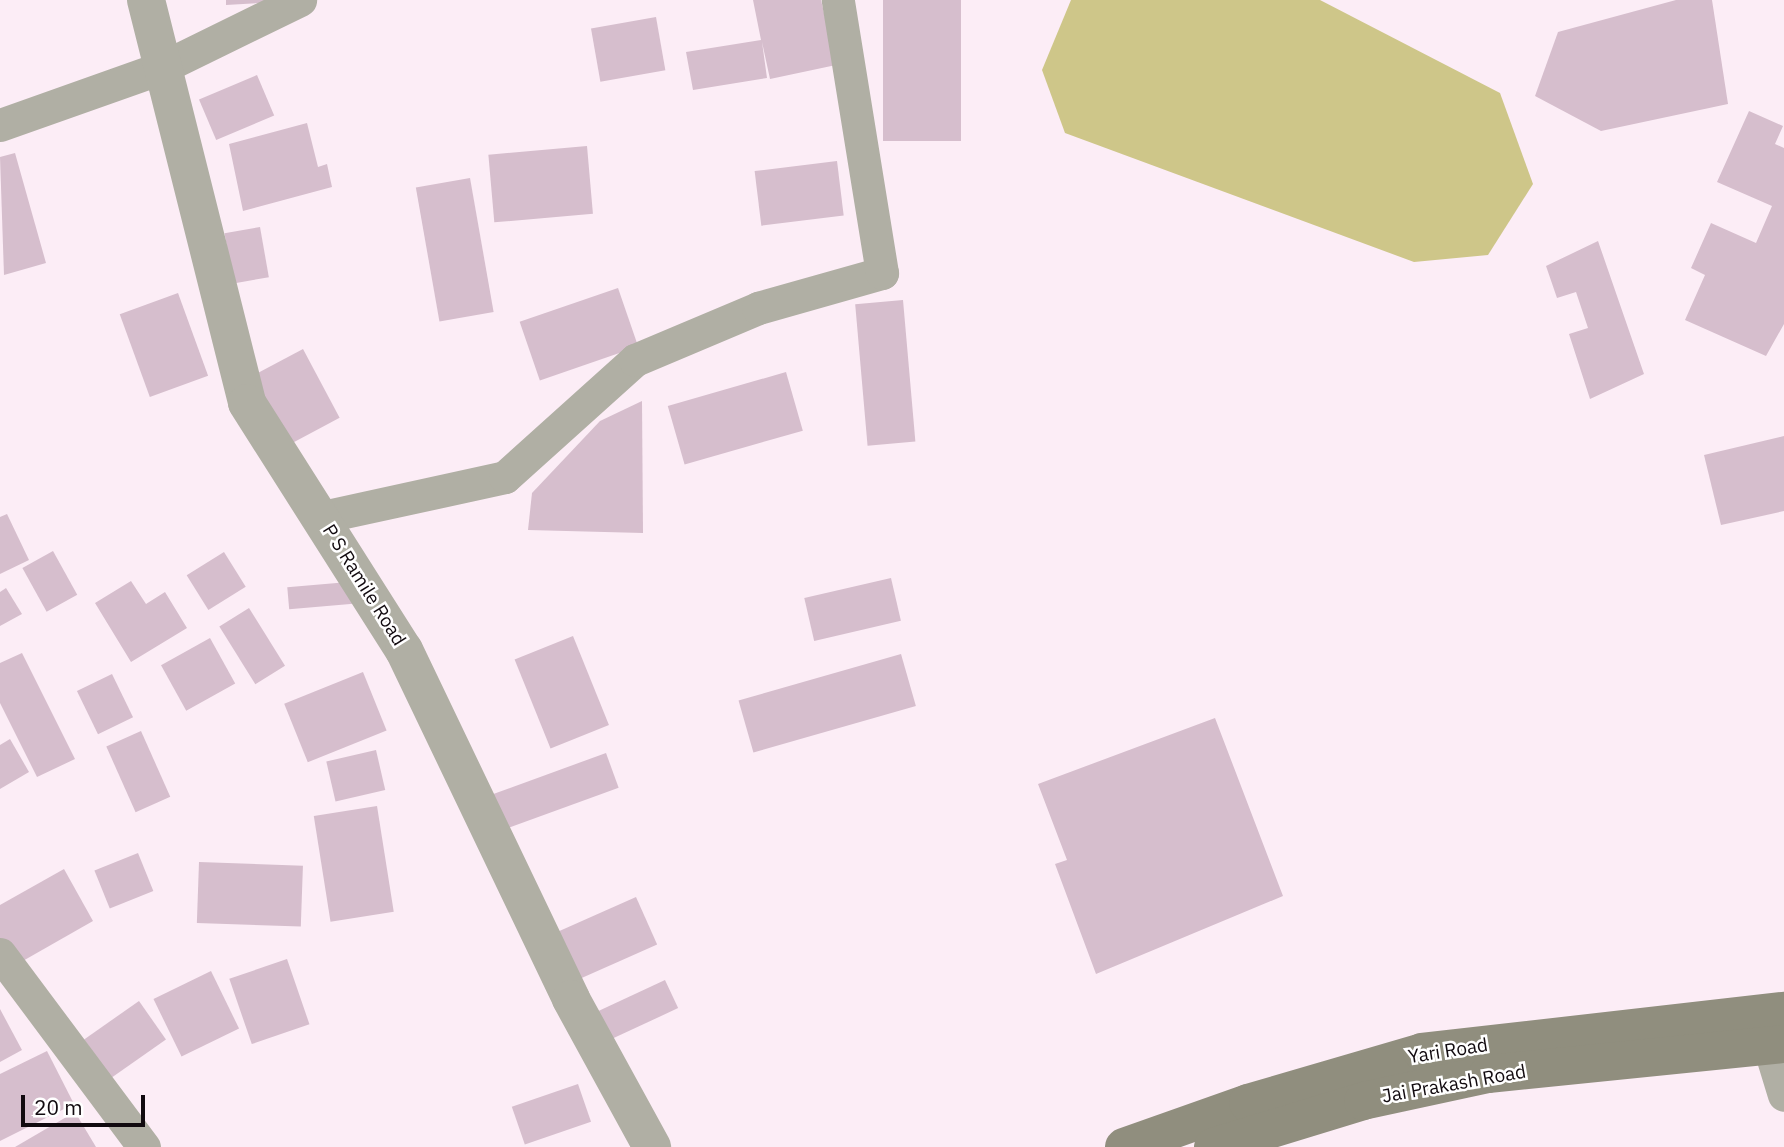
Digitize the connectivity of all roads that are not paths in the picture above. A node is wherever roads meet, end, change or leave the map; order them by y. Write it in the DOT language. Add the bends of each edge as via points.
graph roads {
  1 [pos="146,0"];
  2 [pos="300,0"];
  3 [pos="838,0"];
  4 [pos="161,68"];
  5 [pos="0,125"];
  6 [pos="322,517"];
  7 [pos="0,954"];
  8 [pos="1784,1011"];
  9 [pos="1777,1045"];
  10 [pos="1784,1095"];
  11 [pos="144,1147"];
  12 [pos="652,1147"];
  13 [pos="1124,1147"];
  14 [pos="1213,1147"];
  1 -- 4 [label="street, P S Ramile Road"];
  2 -- 4 [label="street"];
  3 -- 6 [label="street" via="882,273 758,308 635,360 505,477"];
  4 -- 5 [label="street"];
  4 -- 6 [label="street, P S Ramile Road" via="247,403"];
  6 -- 12 [label="street, P S Ramile Road" via="404,650 571,999"];
  7 -- 11 [label="street"];
  8 -- 13 [label="main road, Yari Road" via="1422,1052 1248,1103"];
  9 -- 10 [label="street"];
  9 -- 14 [label="main road, Jai Prakash Road" via="1488,1074 1363,1101"];
}
